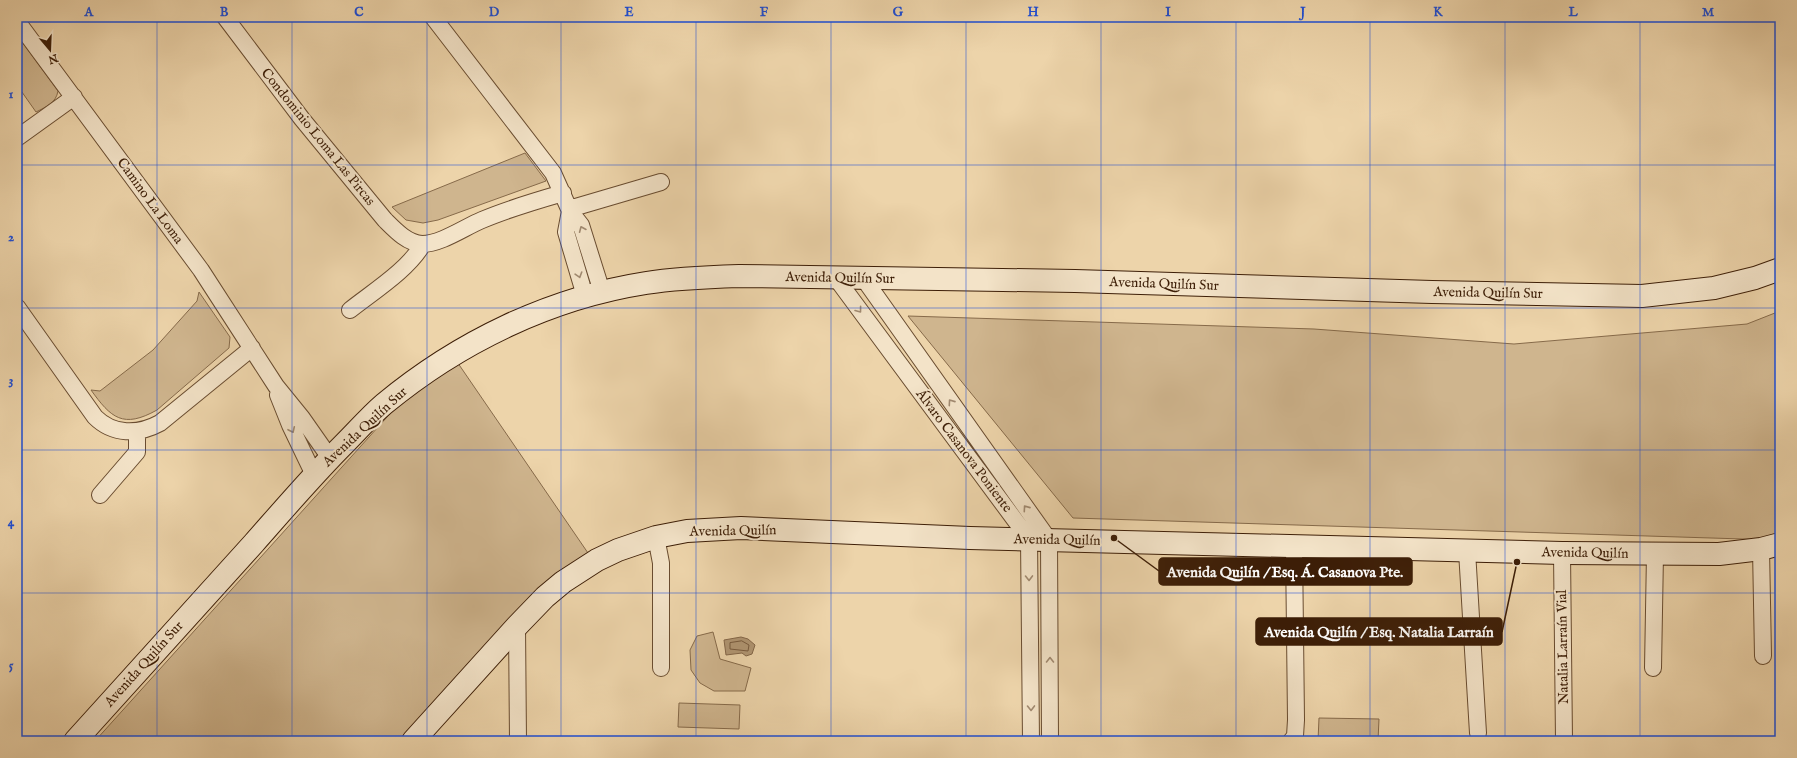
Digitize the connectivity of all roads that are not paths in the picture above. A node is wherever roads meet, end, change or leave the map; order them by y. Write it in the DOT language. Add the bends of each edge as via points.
graph roads {
  1 [pos="225,17"];
  2 [pos="433,17"];
  3 [pos="17,21"];
  4 [pos="74,97"];
  5 [pos="17,138"];
  6 [pos="661,182"];
  7 [pos="563,193"];
  8 [pos="569,210"];
  9 [pos="423,244"];
  10 [pos="1780,269"];
  11 [pos="836,278"];
  12 [pos="864,279"];
  13 [pos="594,294"];
  14 [pos="17,307"];
  15 [pos="350,310"];
  16 [pos="252,348"];
  17 [pos="276,386"];
  18 [pos="137,432"];
  19 [pos="330,458"];
  20 [pos="314,475"];
  21 [pos="100,495"];
  22 [pos="656,537"];
  23 [pos="1039,539"];
  24 [pos="1294,546"];
  25 [pos="1770,547"];
  26 [pos="1467,551"];
  27 [pos="1562,553"];
  28 [pos="1655,554"];
  29 [pos="517,626"];
  30 [pos="1763,656"];
  31 [pos="661,668"];
  32 [pos="1653,668"];
  33 [pos="1478,733"];
  34 [pos="75,741"];
  35 [pos="413,741"];
  36 [pos="518,741"];
  37 [pos="1031,741"];
  38 [pos="1050,741"];
  39 [pos="1291,741"];
  40 [pos="1564,741"];
  1 -- 9 [label="street, Condominio Loma Las Pircas" via="302,119 385,220 410,241"];
  2 -- 7 [label="street" via="553,173"];
  3 -- 4 [label="street, Camino La Loma"];
  4 -- 5 [label="street"];
  4 -- 16 [label="street, Camino La Loma" via="201,270"];
  6 -- 8 [label="street"];
  7 -- 8 [label="street"];
  7 -- 9 [label="street" via="510,209 439,240"];
  8 -- 13 [label="street" via="581,225"];
  9 -- 15 [label="street" via="406,265"];
  10 -- 12 [label="street, Avenida Quilín Sur" via="1714,288 1642,296 1075,281"];
  11 -- 12 [label="street, Avenida Quilín Sur"];
  11 -- 13 [label="street, Avenida Quilín Sur" via="693,278 646,283"];
  11 -- 23 [label="street, Álvaro Casanova Poniente, one-way"];
  23 -- 12 [label="street, Álvaro Casanova Poniente, one-way"];
  13 -- 19 [label="street, Avenida Quilín Sur" via="524,318 455,353 383,406"];
  14 -- 18 [label="street" via="95,417 112,430"];
  16 -- 17 [label="street, Camino La Loma"];
  16 -- 18 [label="street" via="160,423"];
  17 -- 19 [label="street, Camino La Loma"];
  17 -- 20 [label="street, Camino La Loma, one-way" via="290,425"];
  18 -- 21 [label="street" via="137,452"];
  19 -- 20 [label="street, Avenida Quilín Sur"];
  20 -- 34 [label="street, Avenida Quilín Sur"];
  22 -- 23 [label="street, Avenida Quilín" via="702,529 741,528"];
  22 -- 29 [label="street, Avenida Quilín" via="618,550 581,569 545,597"];
  22 -- 31 [label="street" via="661,562"];
  23 -- 24 [label="street, Avenida Quilín"];
  23 -- 37 [label="street, one-way"];
  38 -- 23 [label="street, one-way"];
  24 -- 26 [label="street, Avenida Quilín"];
  24 -- 39 [label="street" via="1296,720 1295,736"];
  25 -- 28 [label="street, Avenida Quilín" via="1719,554"];
  25 -- 30 [label="street"];
  26 -- 27 [label="street, Avenida Quilín"];
  26 -- 33 [label="street"];
  27 -- 28 [label="street, Avenida Quilín"];
  27 -- 40 [label="street, Natalia Larraín Vial"];
  28 -- 32 [label="street"];
  29 -- 35 [label="street, Avenida Quilín"];
  29 -- 36 [label="street"];
}
